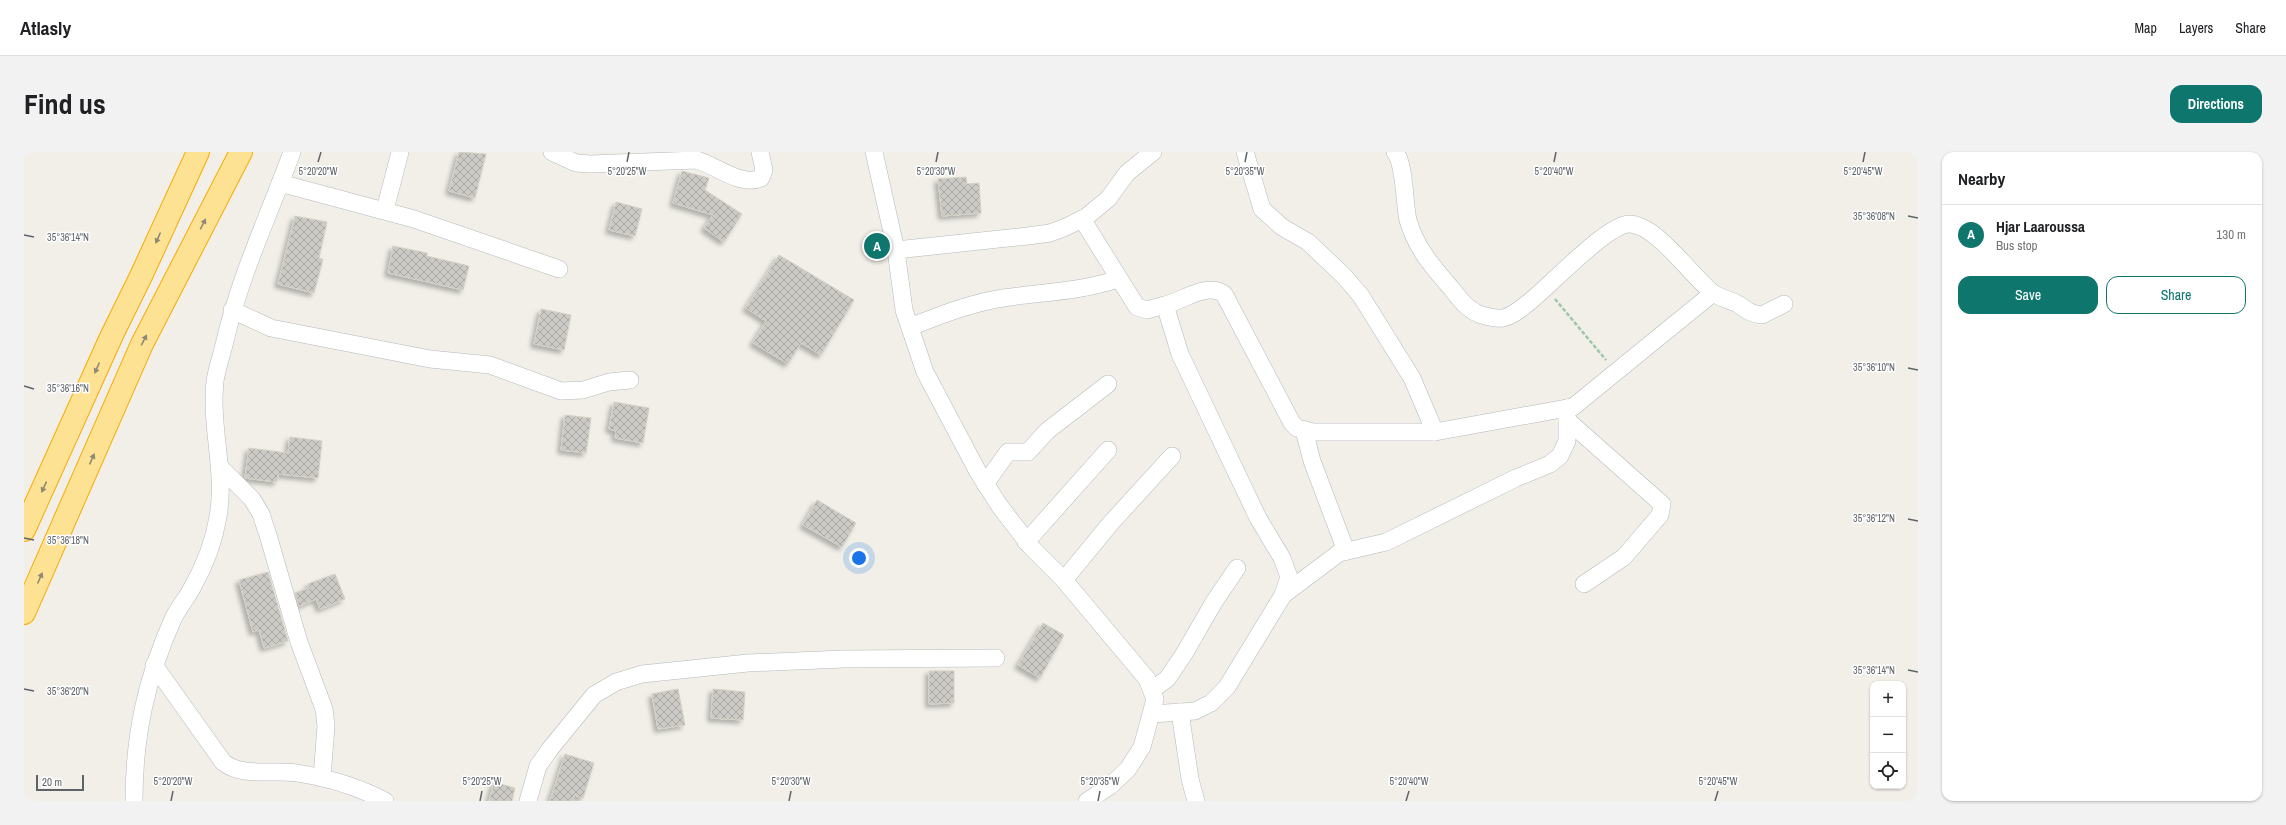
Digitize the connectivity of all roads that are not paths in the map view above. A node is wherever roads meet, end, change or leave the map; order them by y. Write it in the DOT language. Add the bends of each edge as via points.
graph roads {
  1 [pos="198,152"];
  2 [pos="241,152"];
  3 [pos="292,152"];
  4 [pos="400,152"];
  5 [pos="552,152"];
  6 [pos="760,152"];
  7 [pos="874,152"];
  8 [pos="1153,152"];
  9 [pos="1245,152"];
  10 [pos="1395,152"];
  11 [pos="280,183"];
  12 [pos="384,210"];
  13 [pos="1082,219"];
  14 [pos="896,250"];
  15 [pos="559,269"];
  16 [pos="1118,279"];
  17 [pos="1713,293"];
  18 [pos="1784,304"];
  19 [pos="1165,306"];
  20 [pos="232,310"];
  21 [pos="910,327"];
  22 [pos="630,380"];
  23 [pos="1108,384"];
  24 [pos="1567,414"];
  25 [pos="1304,430"];
  26 [pos="1435,432"];
  27 [pos="1108,450"];
  28 [pos="1172,456"];
  29 [pos="220,467"];
  30 [pos="985,484"];
  31 [pos="24,530"];
  32 [pos="1026,542"];
  33 [pos="1346,551"];
  34 [pos="1238,568"];
  35 [pos="1064,580"];
  36 [pos="1584,584"];
  37 [pos="1283,594"];
  38 [pos="24,613"];
  39 [pos="996,658"];
  40 [pos="154,665"];
  41 [pos="1152,690"];
  42 [pos="1180,712"];
  43 [pos="1152,714"];
  44 [pos="322,778"];
  45 [pos="134,801"];
  46 [pos="385,801"];
  47 [pos="528,801"];
  48 [pos="1087,801"];
  49 [pos="1196,801"];
  1 -- 31 [label="highway, one-way"];
  38 -- 2 [label="highway, one-way" via="142,344"];
  3 -- 11 [label="street"];
  4 -- 12 [label="street"];
  5 -- 6 [label="street" via="576,163 590,164 697,160 754,182 761,178 764,170"];
  7 -- 14 [label="street"];
  8 -- 13 [label="street" via="1127,173 1108,199"];
  9 -- 26 [label="street" via="1262,209 1277,223 1308,242 1361,296 1412,378"];
  10 -- 17 [label="street" via="1403,177 1408,218 1418,246 1425,258 1474,313 1501,319 1512,316 1546,289 1591,246 1621,225 1629,224 1645,229 1673,252"];
  11 -- 12 [label="street"];
  11 -- 20 [label="street"];
  12 -- 15 [label="street" via="414,218"];
  13 -- 14 [label="street" via="1050,233"];
  13 -- 16 [label="street"];
  14 -- 21 [label="street" via="904,310"];
  16 -- 19 [label="street" via="1129,298 1139,308 1147,310"];
  16 -- 21 [label="street" via="1093,288 974,304"];
  17 -- 18 [label="street" via="1754,314 1769,313"];
  17 -- 24 [label="street" via="1573,406"];
  19 -- 25 [label="street" via="1208,289 1224,294 1292,422 1297,428"];
  19 -- 37 [label="street" via="1180,354 1258,518 1287,569 1289,577"];
  20 -- 22 [label="street" via="270,328 430,359 490,365 561,391 583,390 609,382"];
  20 -- 29 [label="street" via="215,380 214,420"];
  21 -- 30 [label="street" via="925,372"];
  23 -- 30 [label="street" via="1047,431 1028,452 1008,452"];
  24 -- 26 [label="street"];
  24 -- 33 [label="street" via="1567,441 1560,456 1550,464 1386,542"];
  24 -- 36 [label="street" via="1662,504 1660,516 1624,557"];
  25 -- 26 [label="street"];
  25 -- 33 [label="street" via="1312,461"];
  27 -- 32 [label="street"];
  28 -- 35 [label="street" via="1110,524"];
  29 -- 40 [label="street" via="218,518 204,563 174,618"];
  29 -- 44 [label="street" via="252,499 261,514 268,535 299,642 324,709 326,726"];
  30 -- 32 [label="street"];
  32 -- 35 [label="street"];
  33 -- 37 [label="street" via="1339,553"];
  34 -- 41 [label="street" via="1167,679"];
  35 -- 41 [label="street" via="1147,679"];
  37 -- 42 [label="street" via="1227,687 1212,703 1195,711"];
  39 -- 47 [label="street" via="843,659 748,663 642,674 616,682 594,695 538,766"];
  40 -- 44 [label="street" via="223,762 230,768 241,771 296,773"];
  40 -- 45 [label="street" via="141,709 134,770"];
  41 -- 43 [label="street" via="1155,699"];
  42 -- 43 [label="street"];
  42 -- 49 [label="street" via="1190,779"];
  43 -- 48 [label="street" via="1142,746 1128,769 1110,786"];
  44 -- 46 [label="street" via="364,790"];
}
